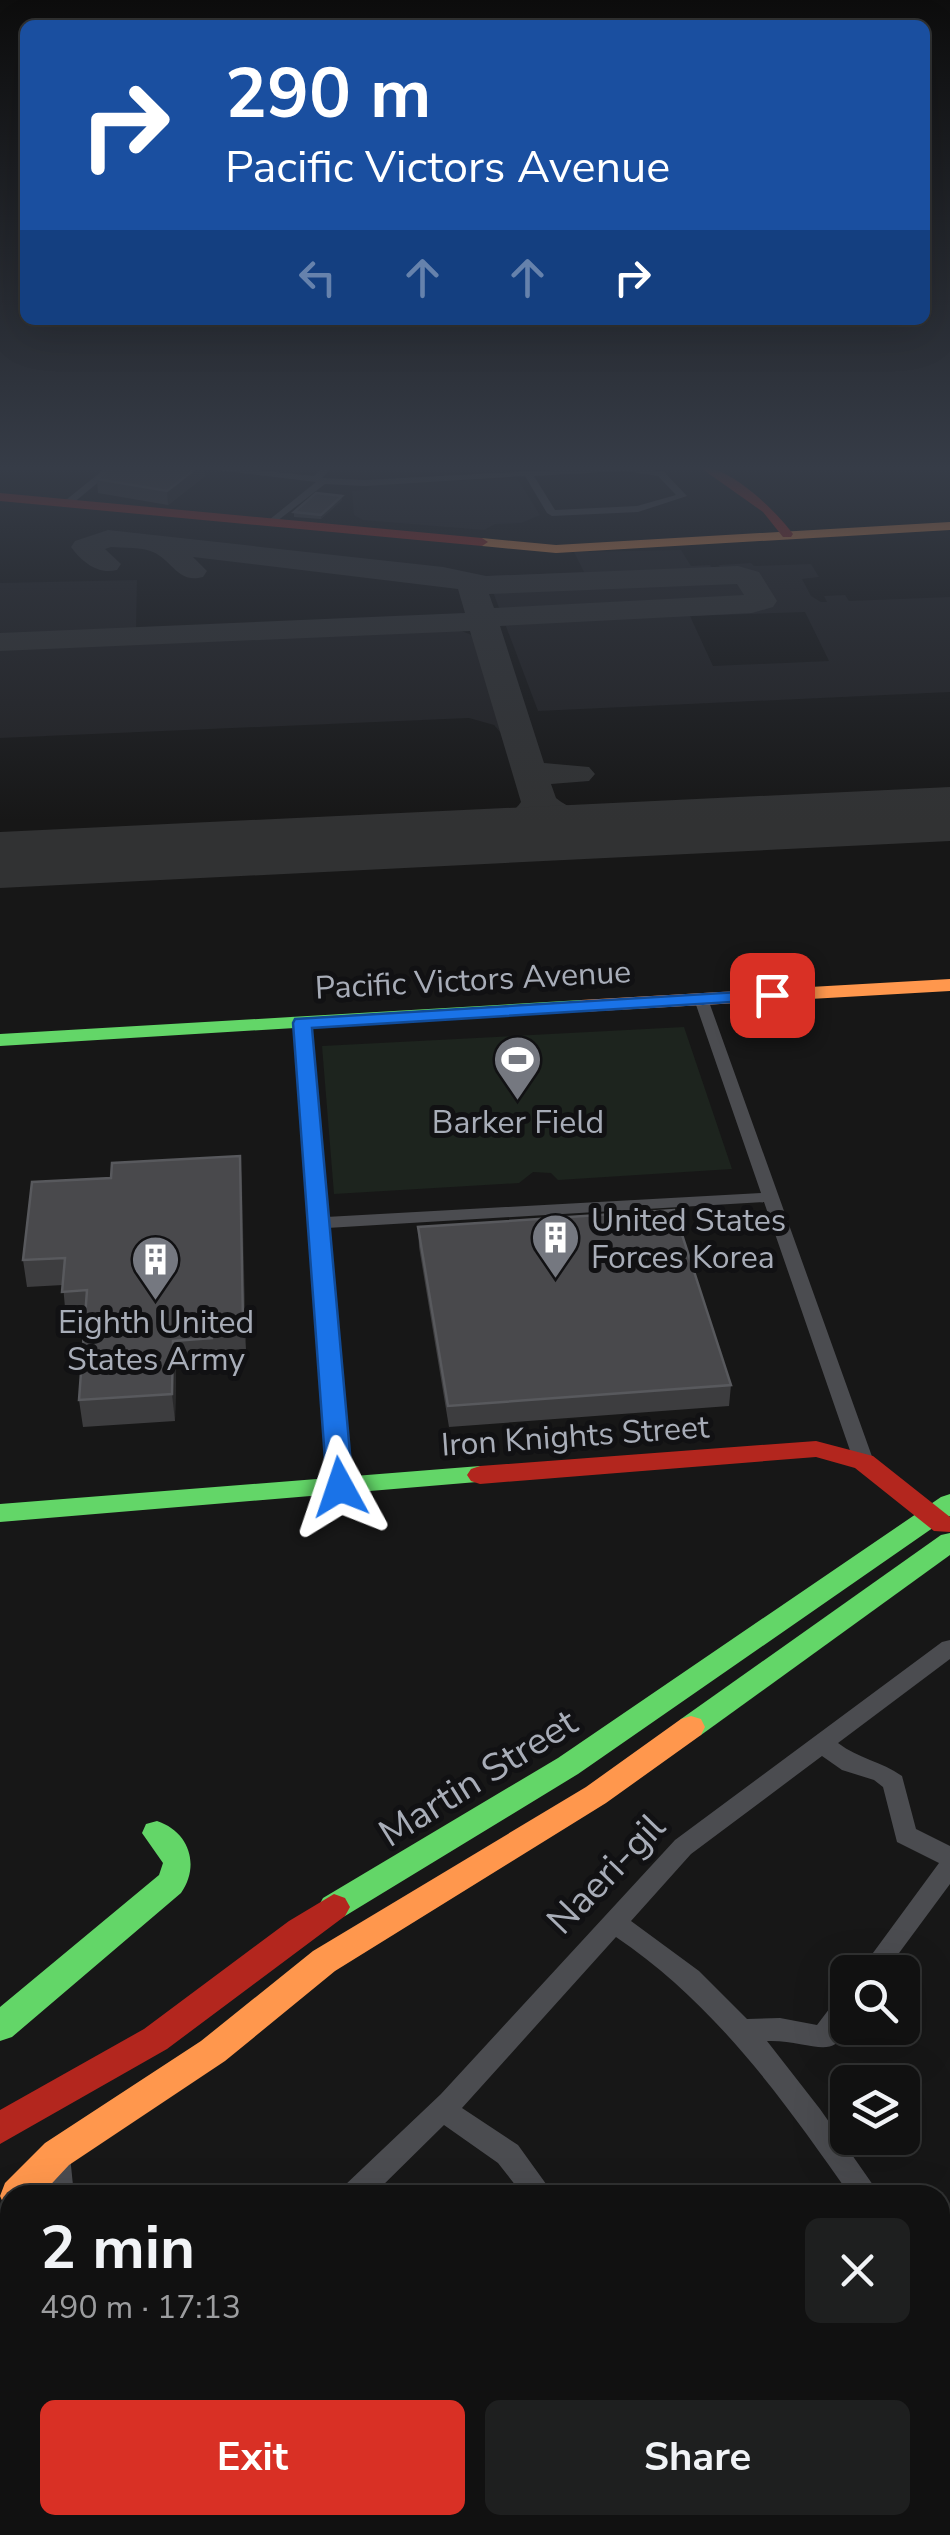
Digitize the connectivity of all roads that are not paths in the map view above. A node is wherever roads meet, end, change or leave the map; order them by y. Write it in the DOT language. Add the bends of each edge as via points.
graph roads {
  1 [pos="950,985"];
  2 [pos="701,1000"];
  3 [pos="302,1023"];
  4 [pos="0,1040"];
  5 [pos="770,1196"];
  6 [pos="318,1224"];
  7 [pos="864,1462"];
  8 [pos="340,1487"];
  9 [pos="941,1509"];
  10 [pos="0,1513"];
  11 [pos="950,1531"];
  12 [pos="950,1542"];
  13 [pos="950,1648"];
  14 [pos="822,1743"];
  15 [pos="158,1834"];
  16 [pos="950,1857"];
  17 [pos="950,1866"];
  18 [pos="613,1922"];
  19 [pos="884,1955"];
  20 [pos="0,2027"];
  21 [pos="830,2028"];
  22 [pos="744,2030"];
  23 [pos="443,2110"];
  24 [pos="0,2128"];
  25 [pos="57,2154"];
  26 [pos="27,2185"];
  27 [pos="59,2185"];
  28 [pos="364,2185"];
  29 [pos="532,2185"];
  30 [pos="859,2185"];
  1 -- 2 [label="main road, Pacific Victors Avenue"];
  2 -- 3 [label="main road, Pacific Victors Avenue"];
  2 -- 5 [label="street"];
  3 -- 4 [label="main road, Pacific Victors Avenue"];
  3 -- 6 [label="street"];
  5 -- 6 [label="street"];
  5 -- 7 [label="street"];
  6 -- 8 [label="street"];
  7 -- 8 [label="main road, Iron Knights Street" via="816,1449"];
  7 -- 9 [label="main road, Iron Knights Street"];
  8 -- 10 [label="main road, Iron Knights Street"];
  9 -- 11 [label="main road, Iron Knights Street"];
  9 -- 24 [label="main road, Martin Street" via="568,1766 295,1932 206,2005 110,2069"];
  12 -- 25 [label="main road" via="596,1795 324,1960 214,2051"];
  13 -- 14 [label="street, Naeri-gil"];
  14 -- 16 [label="street" via="850,1764 894,1782 906,1836"];
  14 -- 18 [label="street, Naeri-gil" via="683,1846"];
  15 -- 20 [label="main road" via="178,1860 170,1884"];
  17 -- 19 [label="street"];
  18 -- 22 [label="street" via="659,1950"];
  18 -- 23 [label="street, Naeri-gil"];
  21 -- 22 [label="street" via="823,2038"];
  22 -- 30 [label="street"];
  23 -- 28 [label="street, Naeri-gil"];
  23 -- 29 [label="street" via="508,2154"];
  25 -- 26 [label="main road"];
  25 -- 27 [label="street"];
}
